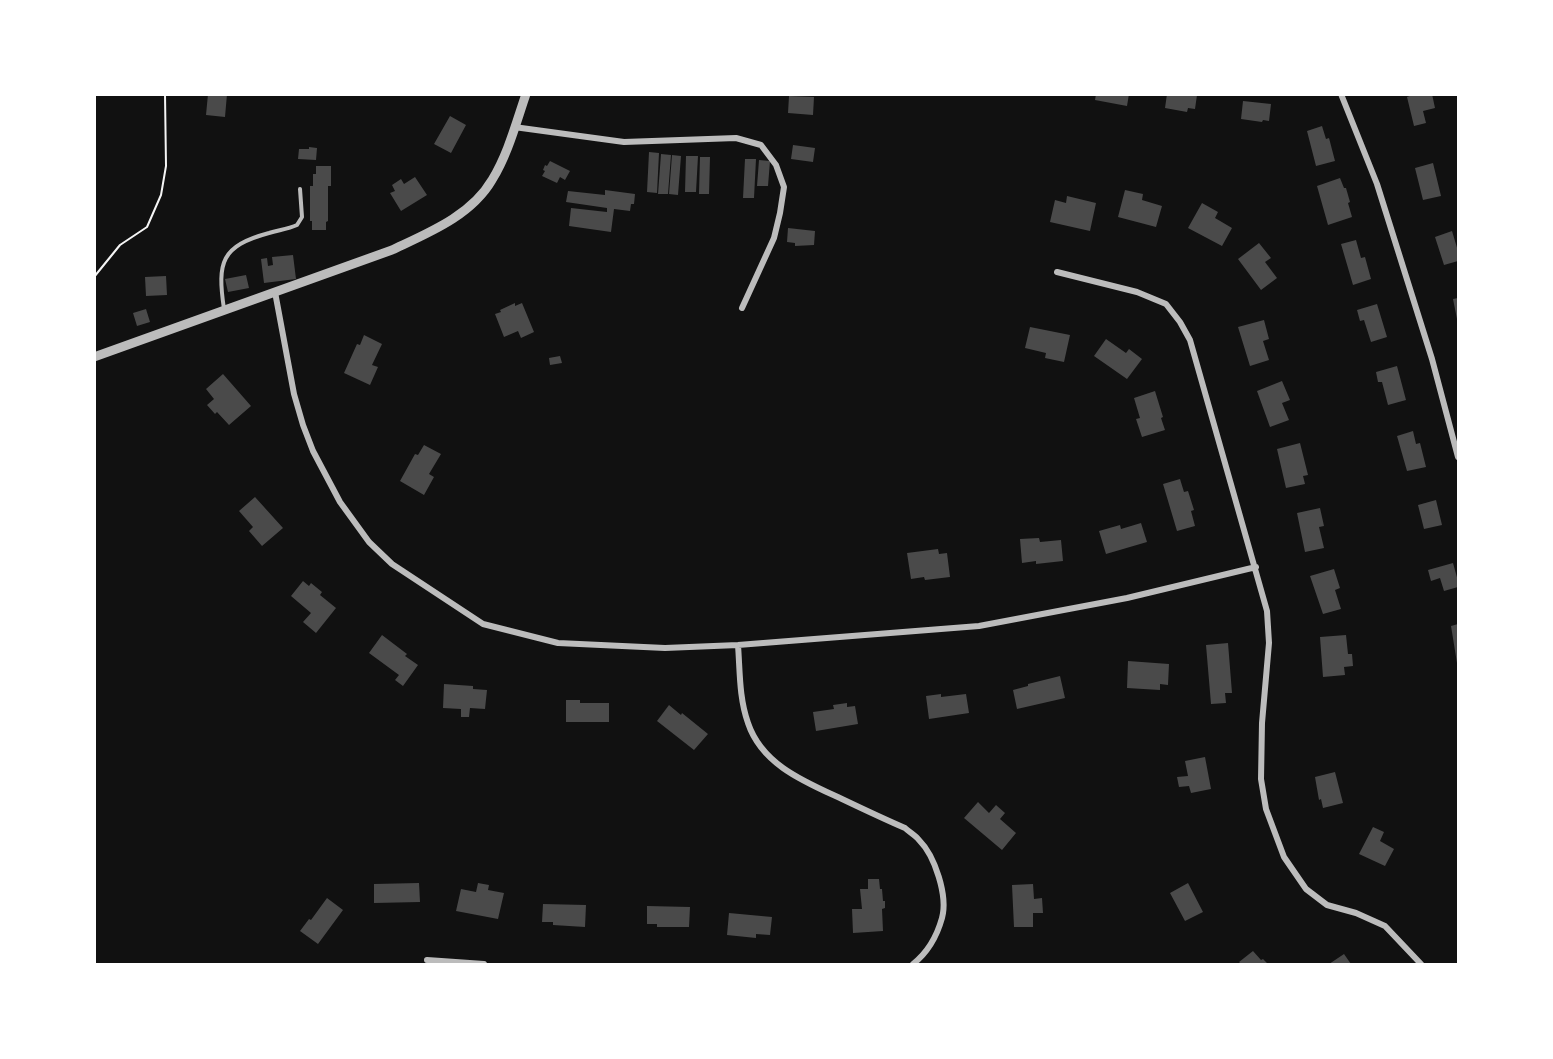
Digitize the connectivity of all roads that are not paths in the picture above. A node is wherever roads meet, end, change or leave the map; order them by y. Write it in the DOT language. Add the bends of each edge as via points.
graph roads {
  1 [pos="526,94"];
  2 [pos="1341,94"];
  3 [pos="514,127"];
  4 [pos="300,189"];
  5 [pos="1058,272"];
  6 [pos="276,292"];
  7 [pos="742,308"];
  8 [pos="225,309"];
  9 [pos="94,357"];
  10 [pos="1458,457"];
  11 [pos="1256,567"];
  12 [pos="738,645"];
  13 [pos="427,960"];
  14 [pos="484,964"];
  15 [pos="913,964"];
  16 [pos="1421,964"];
  1 -- 3 [label="street"];
  2 -- 10 [label="street" via="1377,184"];
  3 -- 6 [label="street" via="493,179 462,212 392,250"];
  3 -- 7 [label="street" via="624,142 736,138 761,146 776,165 784,187 774,237"];
  4 -- 8 [label="lane" via="302,217 297,225 252,237 228,253 220,278"];
  5 -- 11 [label="street" via="1137,292 1166,304 1180,322 1190,340"];
  6 -- 8 [label="street"];
  6 -- 12 [label="street" via="294,394 313,451 340,502 369,542 392,564 483,624 558,643 665,648"];
  8 -- 9 [label="street"];
  11 -- 12 [label="street" via="1127,598 979,626"];
  11 -- 16 [label="street" via="1267,611 1269,643 1261,779 1266,809 1284,856 1306,889 1327,904 1385,926"];
  12 -- 15 [label="street" via="742,702 748,724 771,758 796,778 905,828 920,840 930,856 938,874 942,916 923,956"];
  13 -- 14 [label="street"];
}
